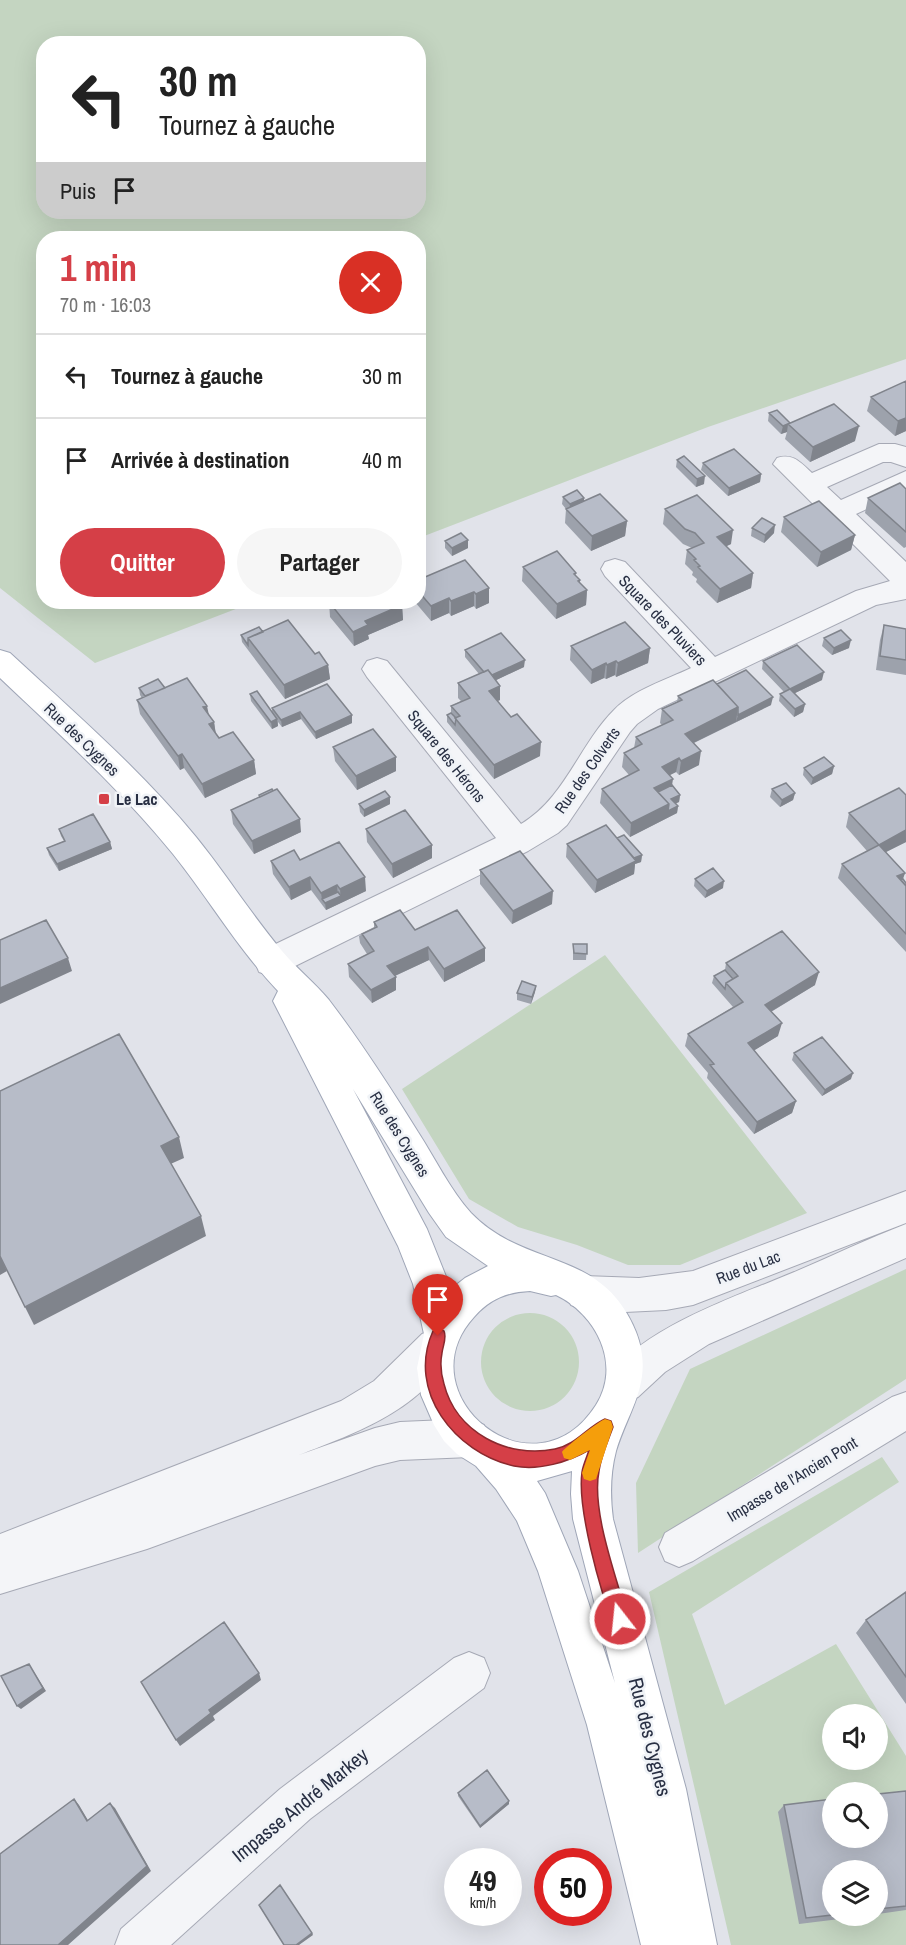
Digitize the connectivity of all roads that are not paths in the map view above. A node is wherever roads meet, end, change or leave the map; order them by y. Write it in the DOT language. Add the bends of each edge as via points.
graph roads {
  1 [pos="906,458"];
  2 [pos="786,464"];
  3 [pos="906,480"];
  4 [pos="808,485"];
  5 [pos="838,512"];
  6 [pos="615,569"];
  7 [pos="906,587"];
  8 [pos="0,662"];
  9 [pos="377,669"];
  10 [pos="711,671"];
  11 [pos="517,842"];
  12 [pos="271,962"];
  13 [pos="906,1207"];
  14 [pos="906,1241"];
  15 [pos="567,1286"];
  16 [pos="438,1339"];
  17 [pos="625,1384"];
  18 [pos="906,1410"];
  19 [pos="605,1427"];
  20 [pos="478,1443"];
  21 [pos="679,1547"];
  22 [pos="0,1554"];
  23 [pos="0,1574"];
  24 [pos="469,1673"];
  25 [pos="137,1945"];
  26 [pos="663,1945"];
  27 [pos="695,1945"];
  1 -- 4 [label="street" via="879,453"];
  2 -- 4 [label="street, Rue des Colverts"];
  3 -- 5 [label="street"];
  4 -- 5 [label="street, Rue des Colverts"];
  5 -- 7 [label="street, Rue des Colverts" via="896,568"];
  6 -- 10 [label="street, Square des Pluviers"];
  7 -- 10 [label="street, Rue des Colverts" via="866,598"];
  8 -- 12 [label="main road, Rue des Cygnes" via="81,735 145,801 184,845"];
  9 -- 11 [label="street, Square des Hérons"];
  10 -- 11 [label="street, Rue des Colverts" via="626,716 556,816"];
  11 -- 12 [label="street, Rue des Colverts"];
  12 -- 15 [label="main road, Rue des Cygnes" via="315,1008 350,1055 459,1225 492,1250"];
  12 -- 16 [label="main road, Rue des Cygnes" via="414,1241 431,1284"];
  13 -- 15 [label="street, Rue du Lac" via="693,1288 635,1296"];
  14 -- 17 [label="street" via="696,1332 652,1359"];
  15 -- 16 [label="main road" via="516,1277 489,1284 460,1303"];
  15 -- 17 [label="main road" via="601,1307 617,1330 625,1357"];
  16 -- 20 [label="main road" via="434,1376 439,1396 449,1416"];
  16 -- 22 [label="street" via="405,1380 371,1407"];
  17 -- 19 [label="main road" via="620,1404"];
  18 -- 21 [label="street, Impasse de l'Ancien Pont"];
  19 -- 20 [label="main road" via="582,1446 555,1457 515,1458"];
  19 -- 27 [label="main road, Rue des Cygnes" via="590,1471 593,1519 664,1789"];
  20 -- 23 [label="street" via="400,1441 375,1447 176,1520"];
  20 -- 26 [label="main road, Rue des Cygnes" via="510,1475 531,1507 558,1571 608,1725"];
  24 -- 25 [label="street, Impasse André Markey" via="295,1804"];
}
